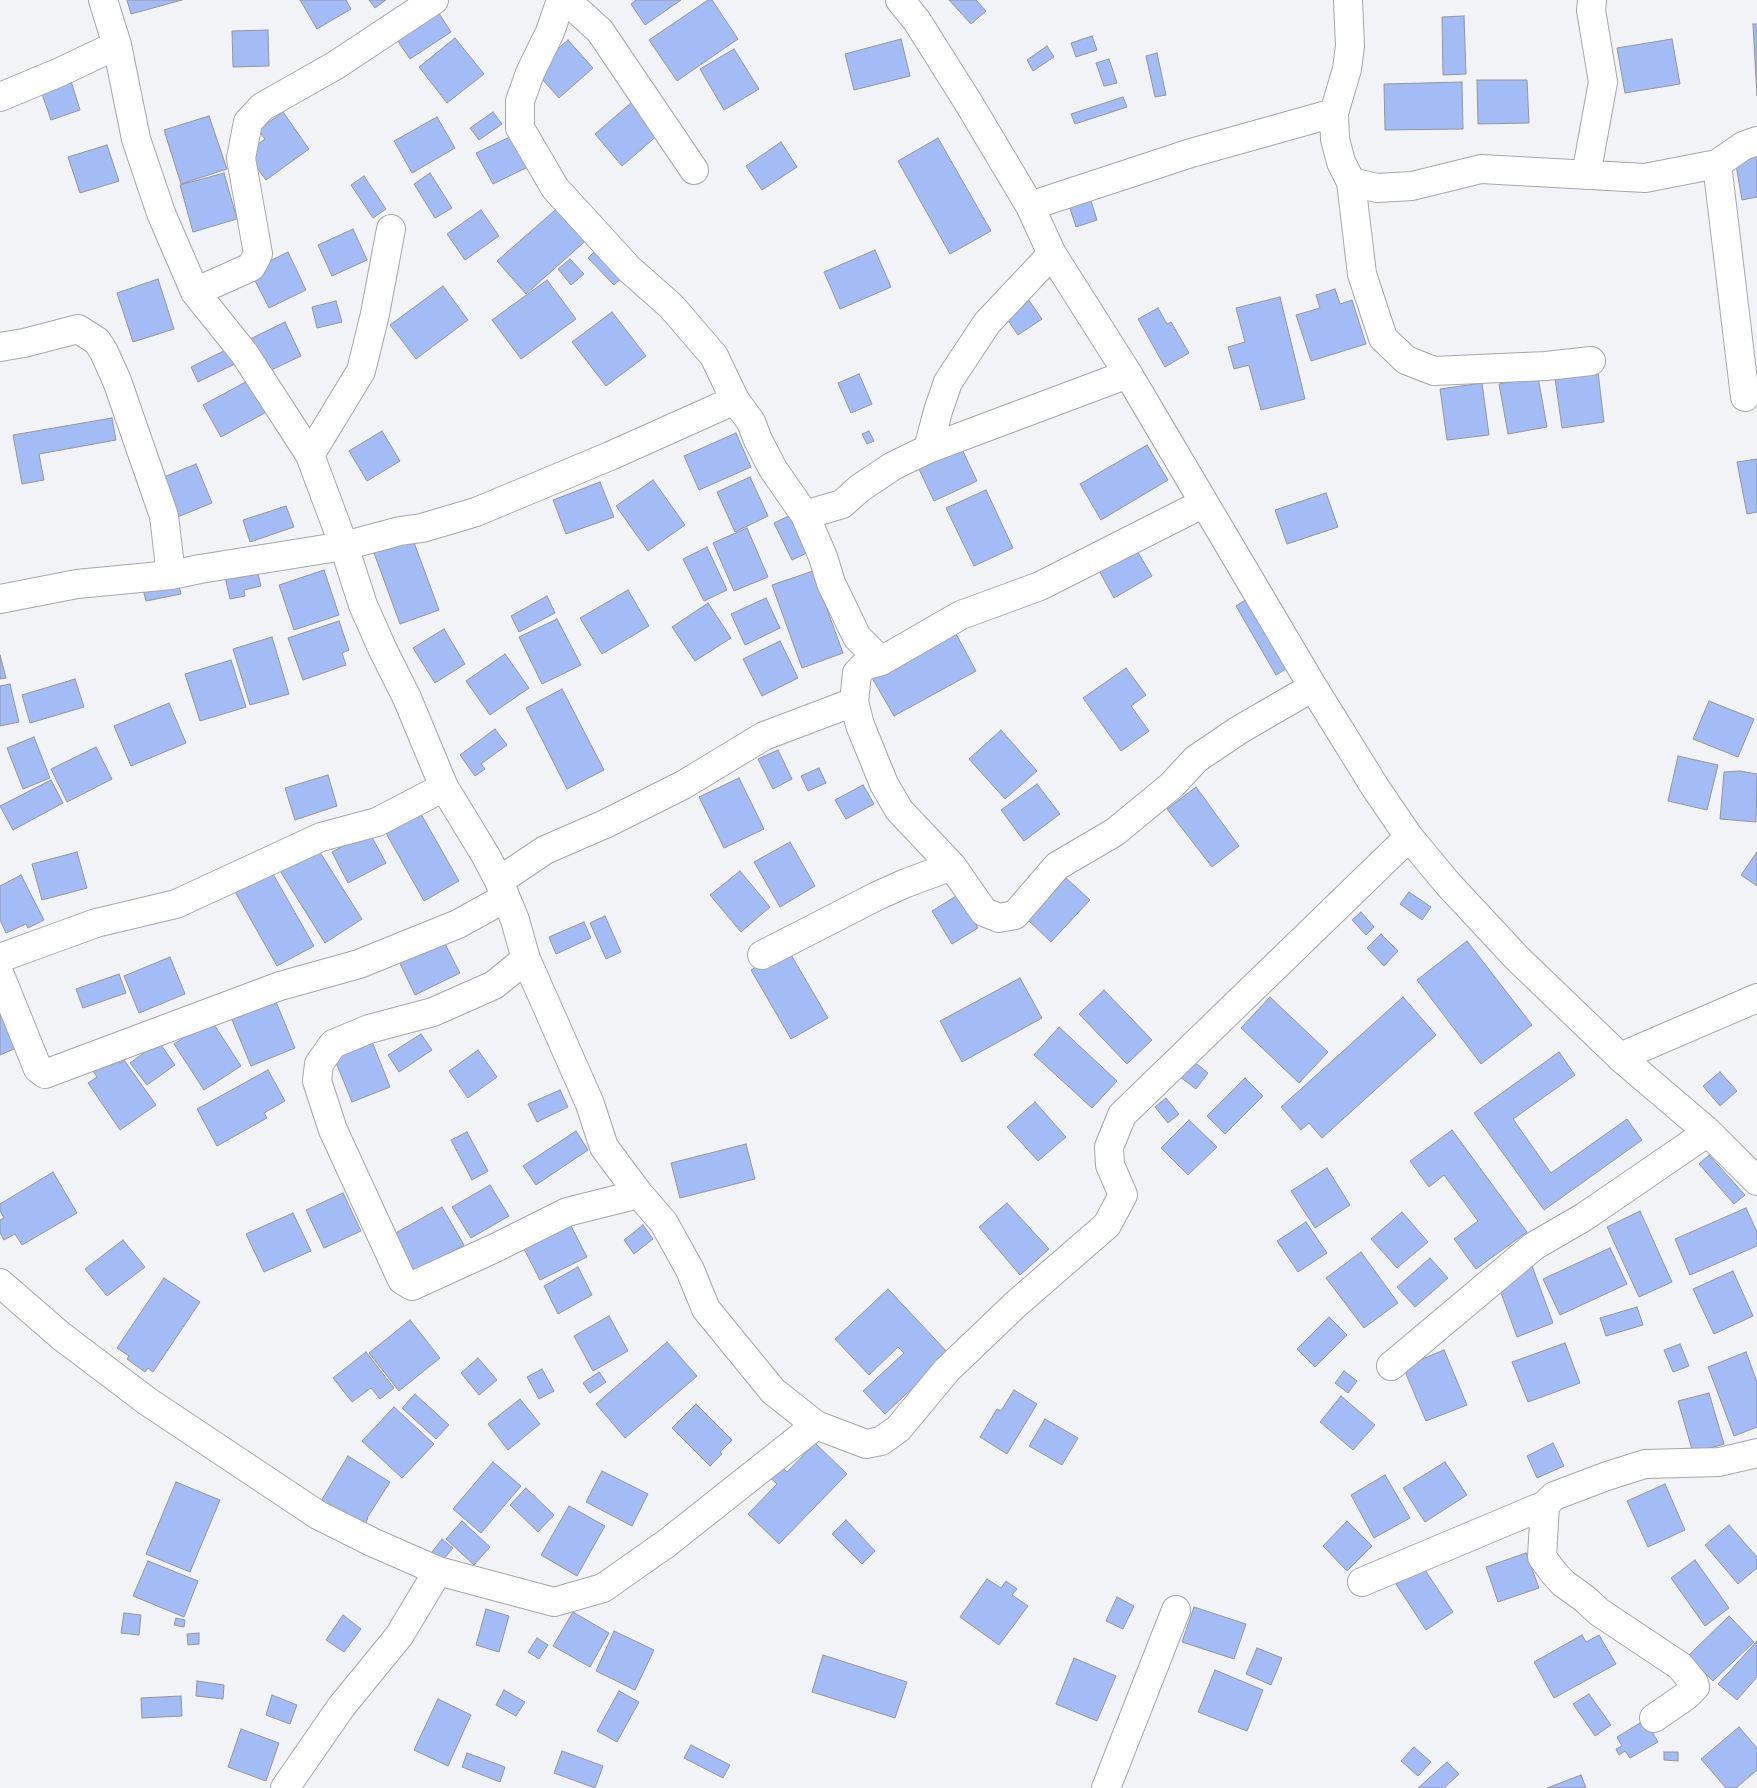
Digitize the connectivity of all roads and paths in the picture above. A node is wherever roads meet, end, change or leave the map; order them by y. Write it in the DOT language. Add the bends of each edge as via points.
graph roads {
  1 [pos="103,0"];
  2 [pos="434,0"];
  3 [pos="561,0"];
  4 [pos="566,0"];
  5 [pos="900,0"];
  6 [pos="1348,0"];
  7 [pos="1592,0"];
  8 [pos="117,45"];
  9 [pos="0,97"];
  10 [pos="1334,113"];
  11 [pos="1757,141"];
  12 [pos="1717,164"];
  13 [pos="694,170"];
  14 [pos="1586,175"];
  15 [pos="1351,182"];
  16 [pos="1030,206"];
  17 [pos="391,229"];
  18 [pos="1052,254"];
  19 [pos="195,292"];
  20 [pos="0,347"];
  21 [pos="1591,361"];
  22 [pos="1128,374"];
  23 [pos="1745,397"];
  24 [pos="735,400"];
  25 [pos="928,449"];
  26 [pos="310,455"];
  27 [pos="1204,503"];
  28 [pos="805,515"];
  29 [pos="344,546"];
  30 [pos="171,575"];
  31 [pos="0,599"];
  32 [pos="881,660"];
  33 [pos="1313,687"];
  34 [pos="854,702"];
  35 [pos="444,787"];
  36 [pos="1409,836"];
  37 [pos="952,866"];
  38 [pos="502,889"];
  39 [pos="762,955"];
  40 [pos="0,958"];
  41 [pos="526,959"];
  42 [pos="0,975"];
  43 [pos="1757,998"];
  44 [pos="1620,1057"];
  45 [pos="1708,1132"];
  46 [pos="1757,1181"];
  47 [pos="640,1194"];
  48 [pos="0,1283"];
  49 [pos="1390,1366"];
  50 [pos="816,1424"];
  51 [pos="1757,1453"];
  52 [pos="1545,1506"];
  53 [pos="438,1571"];
  54 [pos="1362,1582"];
  55 [pos="1176,1610"];
  56 [pos="1654,1718"];
  57 [pos="285,1788"];
  58 [pos="1106,1788"];
  1 -- 8 [label="street"];
  2 -- 19 [label="street" via="336,65 262,107 248,122 241,158 258,254 251,267"];
  3 -- 24 [label="street" via="520,101 520,128 555,188 629,269 671,306 714,356"];
  4 -- 13 [label="street" via="600,31"];
  5 -- 16 [label="street" via="917,21"];
  6 -- 10 [label="street" via="1350,46"];
  7 -- 14 [label="street" via="1604,82"];
  8 -- 9 [label="street"];
  8 -- 19 [label="street" via="136,139 161,213"];
  10 -- 15 [label="street" via="1335,139"];
  10 -- 16 [label="street" via="1191,153"];
  11 -- 12 [label="street" via="1743,146"];
  12 -- 14 [label="street" via="1645,178"];
  12 -- 23 [label="street"];
  14 -- 15 [label="street" via="1481,169 1412,186 1377,188"];
  15 -- 21 [label="street" via="1362,274 1383,338 1406,360 1434,371"];
  16 -- 18 [label="street"];
  17 -- 26 [label="street" via="361,371"];
  18 -- 22 [label="street"];
  18 -- 25 [label="street" via="988,323 948,382"];
  19 -- 26 [label="street" via="244,353"];
  20 -- 30 [label="street" via="78,329 96,341 117,381 164,516"];
  22 -- 25 [label="street"];
  22 -- 27 [label="street"];
  24 -- 28 [label="street" via="751,422 773,469"];
  24 -- 29 [label="street" via="476,512"];
  25 -- 28 [label="street" via="893,466 842,504"];
  26 -- 29 [label="street"];
  27 -- 32 [label="street" via="1040,586 961,615"];
  27 -- 33 [label="street"];
  28 -- 32 [label="street" via="831,583 857,637"];
  29 -- 30 [label="street"];
  29 -- 35 [label="street" via="363,604"];
  30 -- 31 [label="street" via="77,584"];
  32 -- 34 [label="street" via="864,666 857,673"];
  33 -- 36 [label="street"];
  33 -- 37 [label="street" via="1196,759 1172,785 1115,832 1057,866 1015,916 999,918 984,912"];
  34 -- 37 [label="street" via="860,725 891,797 899,810"];
  34 -- 38 [label="street" via="764,736 683,784 545,850"];
  35 -- 38 [label="street"];
  35 -- 40 [label="street" via="377,822 321,837 176,904 96,923"];
  36 -- 44 [label="street" via="1448,884 1517,958"];
  36 -- 50 [label="street" via="1122,1115 1109,1147 1110,1165 1123,1195 1106,1224 947,1370 898,1429 881,1441 866,1444"];
  37 -- 39 [label="street" via="884,893"];
  38 -- 41 [label="street"];
  38 -- 42 [label="street" via="458,924 359,964 280,986 45,1074 38,1069"];
  41 -- 47 [label="street" via="590,1104 604,1147"];
  41 -- 47 [label="street" via="494,985 433,1012 369,1029 333,1044 319,1064 317,1081 332,1130 402,1280 412,1286 568,1212"];
  43 -- 44 [label="street"];
  44 -- 45 [label="street"];
  45 -- 46 [label="street"];
  45 -- 49 [label="street" via="1584,1218 1534,1246"];
  47 -- 50 [label="street" via="664,1223 690,1270 706,1309 773,1391"];
  48 -- 53 [label="street" via="61,1336 147,1401 318,1515"];
  50 -- 53 [label="street" via="667,1543 603,1588 554,1602"];
  51 -- 52 [label="street" via="1719,1462 1645,1464 1554,1496"];
  52 -- 54 [label="street"];
  52 -- 56 [label="street" via="1542,1557 1553,1572 1599,1612 1680,1666 1694,1683 1695,1687 1686,1696"];
  53 -- 57 [label="street" via="399,1636 341,1707"];
  55 -- 58 [label="street"];
}
